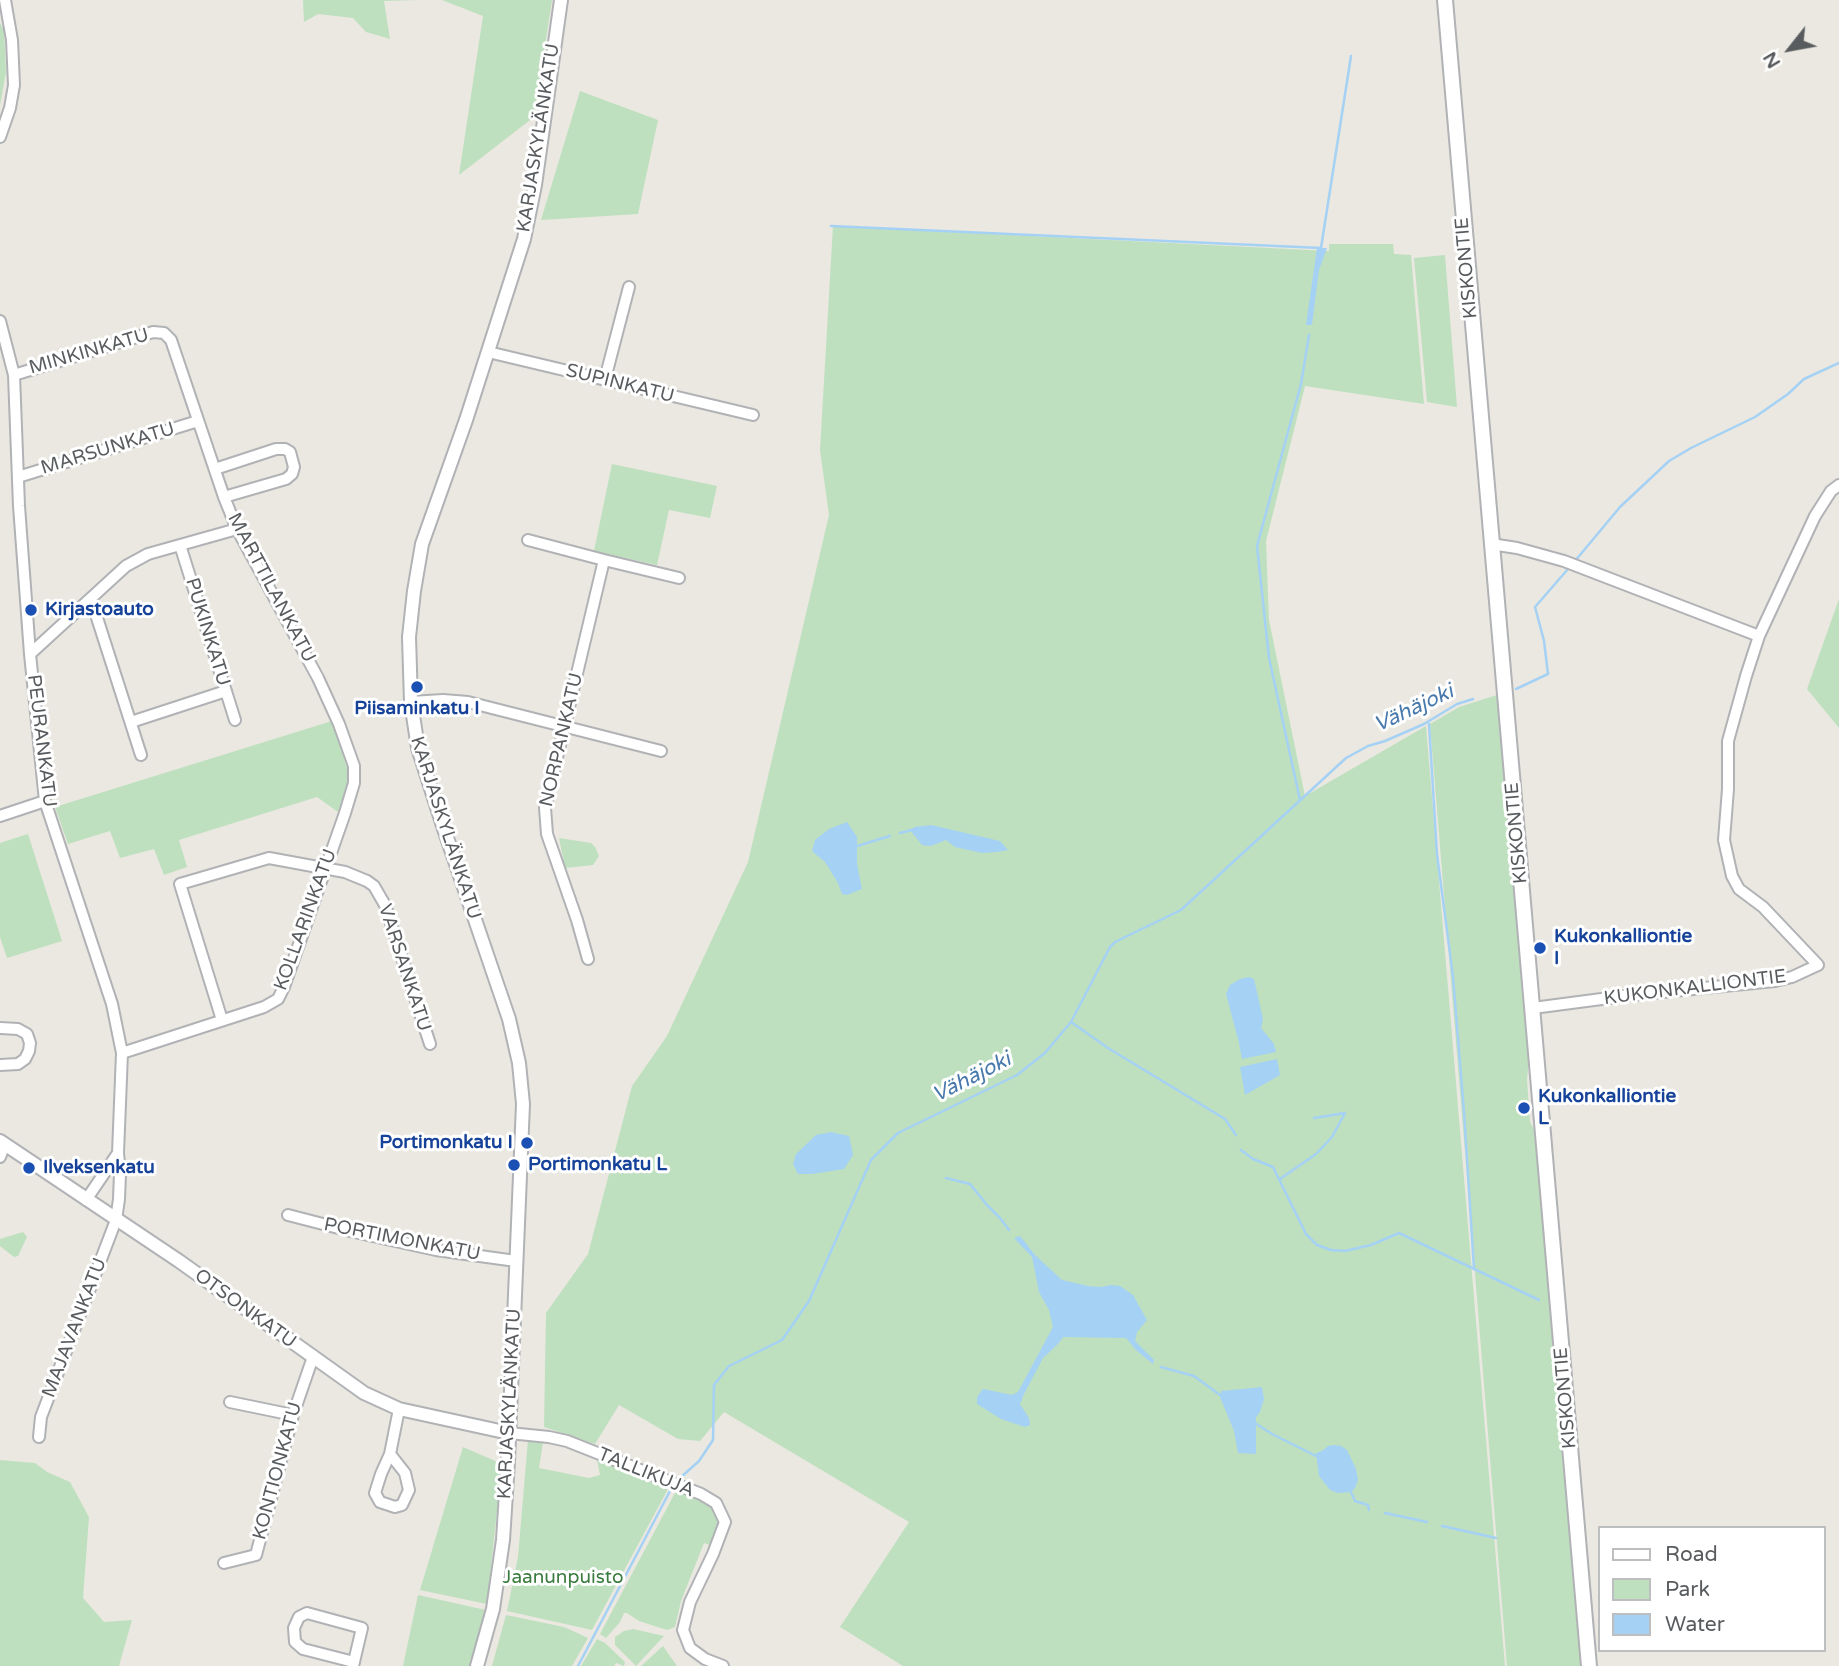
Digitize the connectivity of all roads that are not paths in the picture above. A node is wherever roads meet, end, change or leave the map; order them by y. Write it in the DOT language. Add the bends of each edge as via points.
graph roads {
  1 [pos="5,0"];
  2 [pos="561,0"];
  3 [pos="1445,0"];
  4 [pos="0,137"];
  5 [pos="629,287"];
  6 [pos="0,321"];
  7 [pos="164,333"];
  8 [pos="488,352"];
  9 [pos="14,374"];
  10 [pos="605,379"];
  11 [pos="753,415"];
  12 [pos="198,421"];
  13 [pos="215,470"];
  14 [pos="18,477"];
  15 [pos="1839,485"];
  16 [pos="224,497"];
  17 [pos="237,529"];
  18 [pos="528,540"];
  19 [pos="1491,544"];
  20 [pos="180,545"];
  21 [pos="604,560"];
  22 [pos="679,578"];
  23 [pos="91,598"];
  24 [pos="1759,636"];
  25 [pos="30,654"];
  26 [pos="226,691"];
  27 [pos="411,702"];
  28 [pos="235,720"];
  29 [pos="131,722"];
  30 [pos="339,724"];
  31 [pos="565,726"];
  32 [pos="661,751"];
  33 [pos="141,755"];
  34 [pos="45,802"];
  35 [pos="0,816"];
  36 [pos="325,869"];
  37 [pos="588,959"];
  38 [pos="1532,1008"];
  39 [pos="222,1020"];
  40 [pos="0,1028"];
  41 [pos="429,1044"];
  42 [pos="122,1053"];
  43 [pos="0,1065"];
  44 [pos="3,1142"];
  45 [pos="118,1153"];
  46 [pos="0,1157"];
  47 [pos="86,1200"];
  48 [pos="288,1215"];
  49 [pos="116,1220"];
  50 [pos="516,1261"];
  51 [pos="313,1357"];
  52 [pos="230,1402"];
  53 [pos="399,1409"];
  54 [pos="293,1415"];
  55 [pos="509,1433"];
  56 [pos="39,1437"];
  57 [pos="390,1454"];
  58 [pos="224,1563"];
  59 [pos="354,1664"];
  60 [pos="477,1666"];
  61 [pos="723,1666"];
  62 [pos="1589,1666"];
  1 -- 4 [label="street" via="14,85"];
  2 -- 8 [label="street, KARJASKYLÄNKATU" via="530,208"];
  3 -- 19 [label="main road, KISKONTIE"];
  5 -- 10 [label="street"];
  6 -- 9 [label="street, PEURANKATU"];
  7 -- 9 [label="street, MINKINKATU" via="153,332"];
  7 -- 12 [label="street, MARTTILANKATU" via="171,340"];
  8 -- 10 [label="street, SUPINKATU"];
  8 -- 27 [label="street, KARJASKYLÄNKATU" via="422,544 409,637"];
  9 -- 14 [label="street, PEURANKATU"];
  10 -- 11 [label="street, SUPINKATU"];
  12 -- 13 [label="street, MARTTILANKATU"];
  12 -- 14 [label="street, MARSUNKATU"];
  13 -- 16 [label="street, MARTTILANKATU"];
  13 -- 16 [label="street" via="276,449 290,452 294,467 286,480"];
  14 -- 25 [label="street, PEURANKATU"];
  15 -- 24 [label="street, KUKONKALLIONTIE" via="1815,516"];
  16 -- 17 [label="street, MARTTILANKATU"];
  17 -- 20 [label="street"];
  17 -- 30 [label="street, MARTTILANKATU"];
  18 -- 21 [label="street"];
  19 -- 24 [label="street" via="1564,561"];
  19 -- 38 [label="main road, KISKONTIE"];
  20 -- 23 [label="street" via="135,561"];
  20 -- 26 [label="street, PUKINKATU"];
  21 -- 22 [label="street"];
  21 -- 31 [label="street, NORPANKATU"];
  23 -- 25 [label="street"];
  23 -- 29 [label="street"];
  24 -- 38 [label="street, KUKONKALLIONTIE" via="1728,741 1727,858 1739,889 1763,907 1818,965 1775,981"];
  25 -- 34 [label="street, PEURANKATU"];
  26 -- 28 [label="street, PUKINKATU"];
  26 -- 29 [label="street"];
  27 -- 31 [label="street" via="468,702"];
  27 -- 50 [label="street, KARJASKYLÄNKATU" via="421,758 509,1019 519,1063 523,1104"];
  29 -- 33 [label="street"];
  30 -- 36 [label="street, KOLLARINKATU" via="353,760 354,783"];
  31 -- 32 [label="street"];
  31 -- 37 [label="street, NORPANKATU" via="545,808 547,834"];
  34 -- 35 [label="street"];
  34 -- 42 [label="street, PEURANKATU" via="112,1004"];
  36 -- 39 [label="street, KOLLARINKATU" via="280,996 268,1006"];
  36 -- 39 [label="street, VARSANKATU" via="269,858 180,884"];
  36 -- 41 [label="street, VARSANKATU" via="359,877 379,893"];
  38 -- 62 [label="main road, KISKONTIE"];
  39 -- 42 [label="street, KOLLARINKATU"];
  40 -- 43 [label="street" via="18,1029 27,1034 30,1043 26,1059"];
  42 -- 45 [label="street, PEURANKATU"];
  44 -- 46 [label="street"];
  44 -- 47 [label="street, OTSONKATU"];
  45 -- 47 [label="street"];
  45 -- 49 [label="street, PEURANKATU"];
  47 -- 49 [label="street, OTSONKATU"];
  48 -- 50 [label="street, PORTIMONKATU" via="436,1250"];
  49 -- 51 [label="street, OTSONKATU"];
  49 -- 56 [label="street, MAJAVANKATU" via="41,1417"];
  50 -- 55 [label="street, KARJASKYLÄNKATU"];
  51 -- 53 [label="street, OTSONKATU" via="364,1393"];
  51 -- 54 [label="street, KONTIONKATU"];
  52 -- 54 [label="street"];
  53 -- 55 [label="street, OTSONKATU"];
  53 -- 57 [label="street"];
  54 -- 58 [label="street, KONTIONKATU" via="256,1555"];
  55 -- 60 [label="street, KARJASKYLÄNKATU" via="503,1540 493,1609"];
  55 -- 61 [label="street, TALLIKUJA" via="567,1441 716,1503 725,1522 690,1602 683,1630 690,1648"];
  57 -- 57 [label="street" via="375,1493 380,1502 395,1507 402,1505 409,1490 405,1473"];
  59 -- 59 [label="street" via="362,1628 307,1614 299,1617 295,1642 303,1649"];
}
